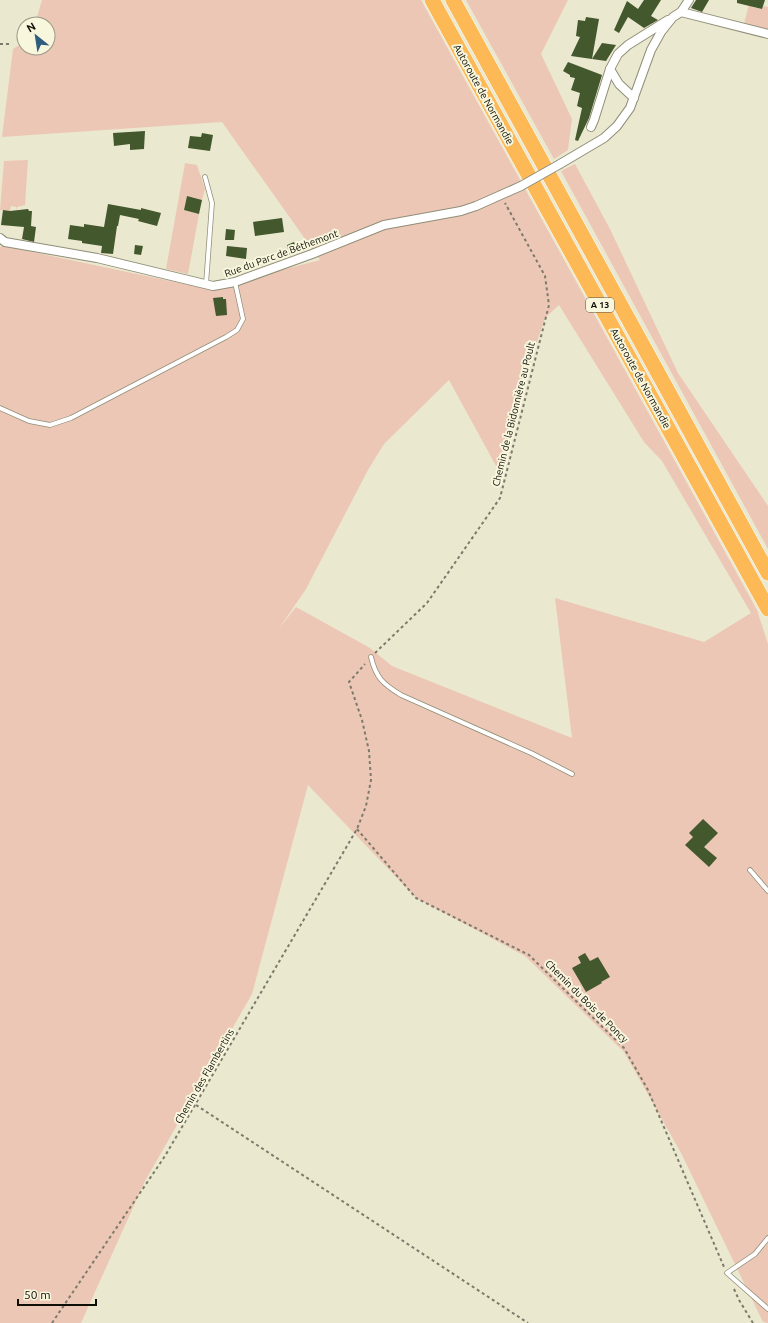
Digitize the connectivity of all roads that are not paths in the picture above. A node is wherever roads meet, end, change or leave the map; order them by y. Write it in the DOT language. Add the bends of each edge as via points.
graph roads {
  1 [pos="432,0"];
  2 [pos="453,0"];
  3 [pos="690,0"];
  4 [pos="681,12"];
  5 [pos="673,17"];
  6 [pos="768,34"];
  7 [pos="610,69"];
  8 [pos="634,98"];
  9 [pos="591,127"];
  10 [pos="205,177"];
  11 [pos="0,238"];
  12 [pos="235,282"];
  13 [pos="206,284"];
  14 [pos="0,408"];
  15 [pos="768,574"];
  16 [pos="768,609"];
  17 [pos="371,658"];
  18 [pos="572,774"];
  19 [pos="750,870"];
  20 [pos="768,891"];
  21 [pos="768,1238"];
  22 [pos="768,1309"];
  1 -- 16 [label="highway, Autoroute de Normandie / A 13"];
  2 -- 15 [label="highway, Autoroute de Normandie / A 13"];
  3 -- 4 [label="street"];
  4 -- 5 [label="street"];
  4 -- 6 [label="street"];
  5 -- 7 [label="street" via="628,45 618,54"];
  5 -- 8 [label="street, Rue du Parc de Béthemont" via="651,50"];
  7 -- 8 [label="street" via="619,84"];
  7 -- 9 [label="street"];
  8 -- 12 [label="street, Rue du Parc de Béthemont, bridge" via="617,126 604,138 521,186 461,212 384,225"];
  10 -- 13 [label="lane" via="212,202"];
  11 -- 13 [label="street, Rue du Parc de Béthemont" via="5,242 97,258"];
  12 -- 13 [label="street, Rue du Parc de Béthemont" via="213,286"];
  12 -- 14 [label="lane" via="243,319 237,330 72,418 50,425 29,421"];
  17 -- 18 [label="lane" via="378,677 401,695"];
  19 -- 20 [label="lane"];
  21 -- 22 [label="lane" via="755,1254 727,1273"];
}
